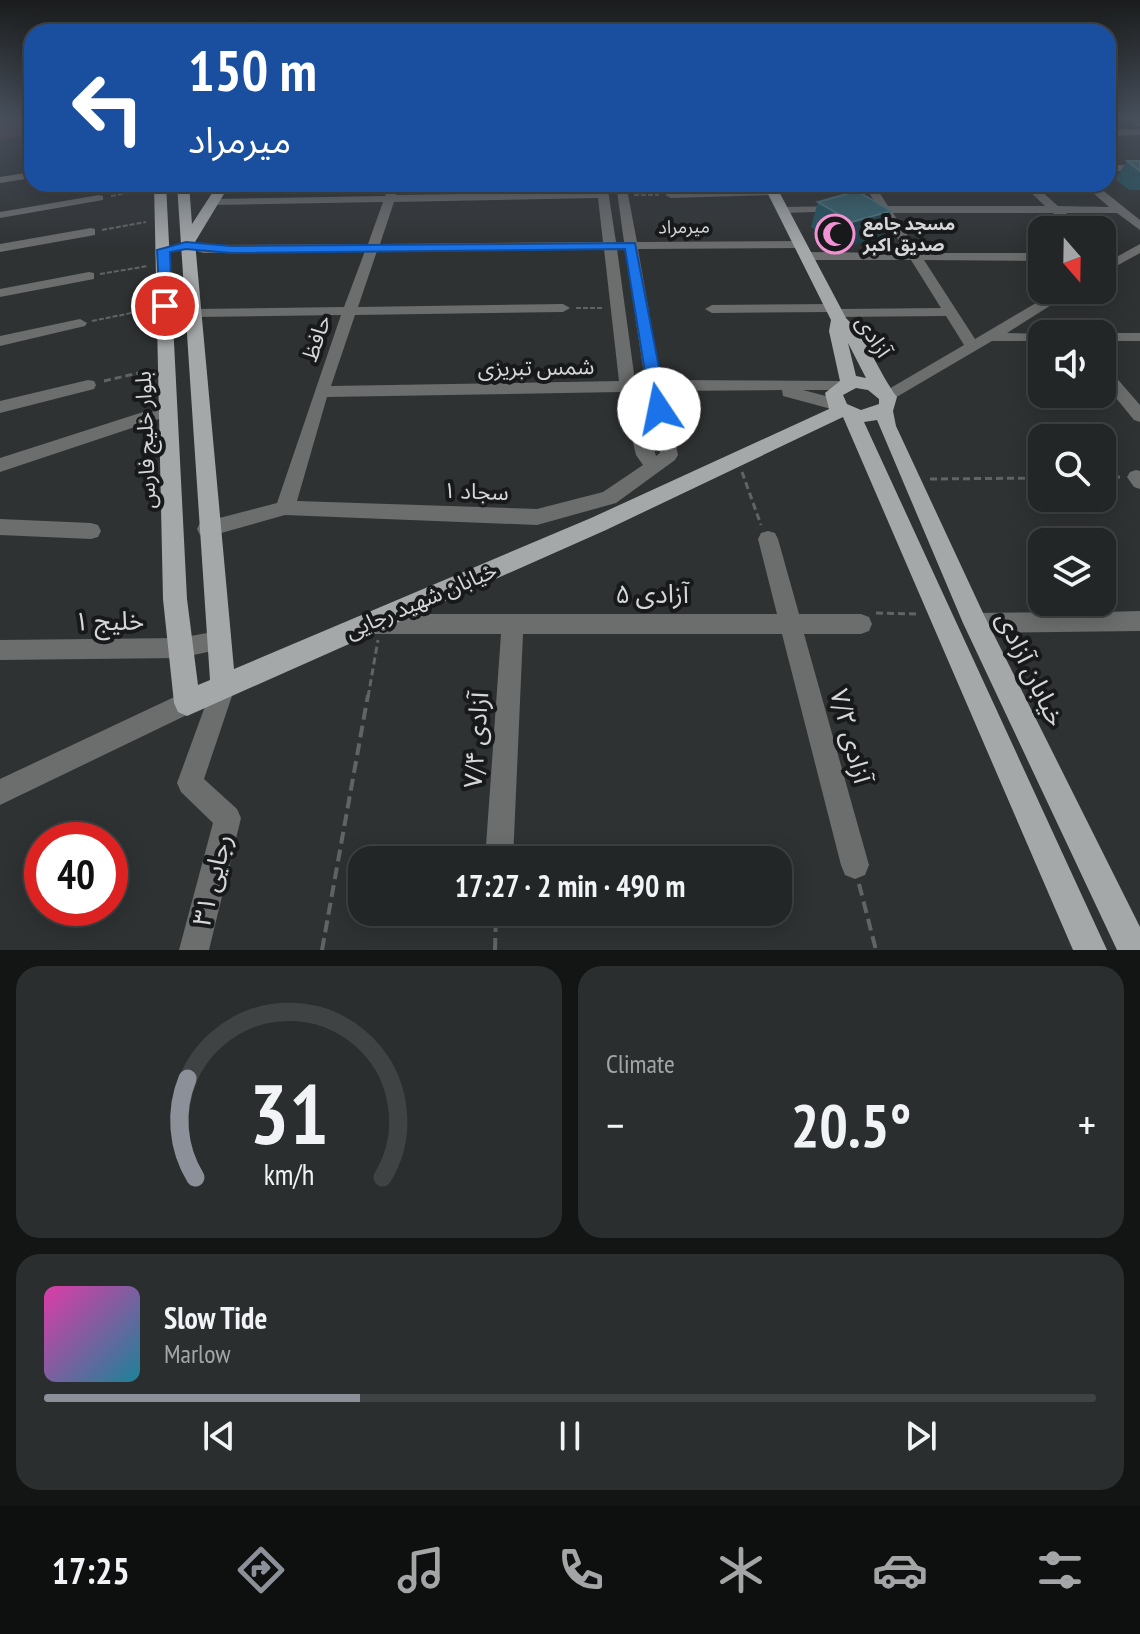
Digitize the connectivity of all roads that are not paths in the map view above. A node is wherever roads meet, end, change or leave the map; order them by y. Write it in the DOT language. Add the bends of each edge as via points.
graph roads {
  1 [pos="1116,168"];
  2 [pos="1140,168"];
  3 [pos="24,176"];
  4 [pos="0,180"];
  5 [pos="160,192"];
  6 [pos="183,192"];
  7 [pos="219,192"];
  8 [pos="392,192"];
  9 [pos="568,192"];
  10 [pos="602,192"];
  11 [pos="622,192"];
  12 [pos="714,192"];
  13 [pos="774,192"];
  14 [pos="874,192"];
  15 [pos="1036,192"];
  16 [pos="1098,192"];
  17 [pos="671,195"];
  18 [pos="99,198"];
  19 [pos="389,200"];
  20 [pos="212,202"];
  21 [pos="885,209"];
  22 [pos="1055,209"];
  23 [pos="783,210"];
  24 [pos="1120,210"];
  25 [pos="0,215"];
  26 [pos="1063,216"];
  27 [pos="1140,226"];
  28 [pos="91,232"];
  29 [pos="186,245"];
  30 [pos="611,246"];
  31 [pos="631,246"];
  32 [pos="0,248"];
  33 [pos="1140,248"];
  34 [pos="370,250"];
  35 [pos="803,250"];
  36 [pos="163,256"];
  37 [pos="1116,256"];
  38 [pos="916,257"];
  39 [pos="1028,257"];
  40 [pos="89,276"];
  41 [pos="0,293"];
  42 [pos="1045,304"];
  43 [pos="563,308"];
  44 [pos="349,309"];
  45 [pos="712,309"];
  46 [pos="950,312"];
  47 [pos="195,313"];
  48 [pos="836,313"];
  49 [pos="80,323"];
  50 [pos="990,337"];
  51 [pos="1028,337"];
  52 [pos="1116,337"];
  53 [pos="1140,337"];
  54 [pos="0,341"];
  55 [pos="973,347"];
  56 [pos="88,385"];
  57 [pos="654,386"];
  58 [pos="628,387"];
  59 [pos="1116,388"];
  60 [pos="321,392"];
  61 [pos="884,399"];
  62 [pos="844,400"];
  63 [pos="0,407"];
  64 [pos="168,410"];
  65 [pos="1140,416"];
  66 [pos="656,459"];
  67 [pos="0,465"];
  68 [pos="285,508"];
  69 [pos="0,527"];
  70 [pos="207,529"];
  71 [pos="91,531"];
  72 [pos="768,539"];
  73 [pos="1095,616"];
  74 [pos="942,619"];
  75 [pos="1098,621"];
  76 [pos="1140,621"];
  77 [pos="790,622"];
  78 [pos="513,623"];
  79 [pos="975,623"];
  80 [pos="372,624"];
  81 [pos="861,624"];
  82 [pos="218,641"];
  83 [pos="180,648"];
  84 [pos="0,650"];
  85 [pos="223,687"];
  86 [pos="187,703"];
  87 [pos="0,792"];
  88 [pos="500,846"];
  89 [pos="855,865"];
  90 [pos="194,950"];
  91 [pos="1090,950"];
  92 [pos="1134,950"];
  1 -- 2 [label="street"];
  3 -- 4 [label="street"];
  5 -- 36 [label="main road, بلوار خلیج فارس"];
  6 -- 29 [label="main road"];
  7 -- 20 [label="main road"];
  8 -- 19 [label="street, حافظ"];
  9 -- 19 [label="street"];
  10 -- 30 [label="street"];
  11 -- 31 [label="street"];
  12 -- 17 [label="street"];
  13 -- 23 [label="main road"];
  14 -- 21 [label="street"];
  15 -- 22 [label="street"];
  16 -- 24 [label="street"];
  18 -- 25 [label="street"];
  19 -- 20 [label="street"];
  19 -- 34 [label="street, حافظ"];
  20 -- 29 [label="main road"];
  21 -- 22 [label="street"];
  21 -- 23 [label="street"];
  21 -- 38 [label="street"];
  22 -- 24 [label="street"];
  22 -- 26 [label="street"];
  23 -- 35 [label="main road"];
  24 -- 27 [label="street"];
  28 -- 32 [label="street"];
  29 -- 34 [label="street, میرمراد"];
  29 -- 36 [label="main road"];
  29 -- 47 [label="main road"];
  30 -- 31 [label="street, میرمراد"];
  30 -- 34 [label="street, میرمراد"];
  30 -- 58 [label="street"];
  31 -- 35 [label="street, میرمراد"];
  31 -- 57 [label="street"];
  33 -- 37 [label="street"];
  34 -- 44 [label="street, حافظ"];
  35 -- 38 [label="street, میرمراد"];
  35 -- 48 [label="main road"];
  36 -- 64 [label="main road, بلوار خلیج فارس"];
  38 -- 39 [label="street, میرمراد"];
  38 -- 46 [label="street"];
  40 -- 41 [label="street"];
  42 -- 50 [label="street"];
  43 -- 44 [label="street"];
  44 -- 47 [label="street"];
  44 -- 60 [label="street, حافظ"];
  45 -- 48 [label="street"];
  46 -- 48 [label="street"];
  46 -- 55 [label="street"];
  47 -- 70 [label="main road"];
  48 -- 61 [label="main road, آزادی"];
  48 -- 62 [label="main road, آزادی"];
  49 -- 54 [label="street"];
  50 -- 51 [label="street"];
  50 -- 55 [label="street"];
  52 -- 53 [label="street"];
  55 -- 61 [label="street"];
  56 -- 63 [label="street"];
  57 -- 58 [label="street, شمس تبریزی"];
  57 -- 62 [label="street, شمس تبریزی" via="751,384"];
  57 -- 66 [label="street"];
  58 -- 60 [label="street, شمس تبریزی"];
  58 -- 66 [label="street"];
  59 -- 65 [label="street"];
  60 -- 68 [label="street, حافظ"];
  61 -- 62 [label="main road" via="865,383"];
  61 -- 62 [label="main road" via="865,416"];
  61 -- 79 [label="main road, خیابان آزادی" via="887,426"];
  62 -- 74 [label="main road"];
  62 -- 80 [label="main road, خیابان شهید رجایی" via="738,461"];
  64 -- 67 [label="street"];
  64 -- 83 [label="main road, بلوار خلیج فارس"];
  66 -- 68 [label="street, سجاد ۱" via="609,498 537,517"];
  68 -- 70 [label="street, سجاد ۱"];
  69 -- 71 [label="street"];
  70 -- 82 [label="main road"];
  72 -- 77 [label="street, آزادی ۷/۲"];
  73 -- 75 [label="street"];
  74 -- 79 [label="main road"];
  74 -- 91 [label="main road"];
  75 -- 76 [label="street"];
  75 -- 79 [label="street"];
  77 -- 78 [label="street, آزادی ۵"];
  77 -- 81 [label="street, آزادی ۵"];
  77 -- 89 [label="street, آزادی ۷/۲"];
  78 -- 80 [label="street, آزادی ۵"];
  78 -- 88 [label="street, آزادی ۷/۴"];
  79 -- 92 [label="main road, خیابان آزادی"];
  80 -- 85 [label="main road, خیابان شهید رجایی"];
  82 -- 83 [label="street, خلیج ۱"];
  82 -- 85 [label="main road"];
  83 -- 84 [label="street, خلیج ۱"];
  83 -- 86 [label="main road, بلوار خلیج فارس"];
  85 -- 86 [label="main road, خیابان شهید رجایی"];
  85 -- 90 [label="street, رجایی ۳‍۱" via="190,783 228,818"];
  86 -- 87 [label="street, خیابان شهید رجایی"];
}
